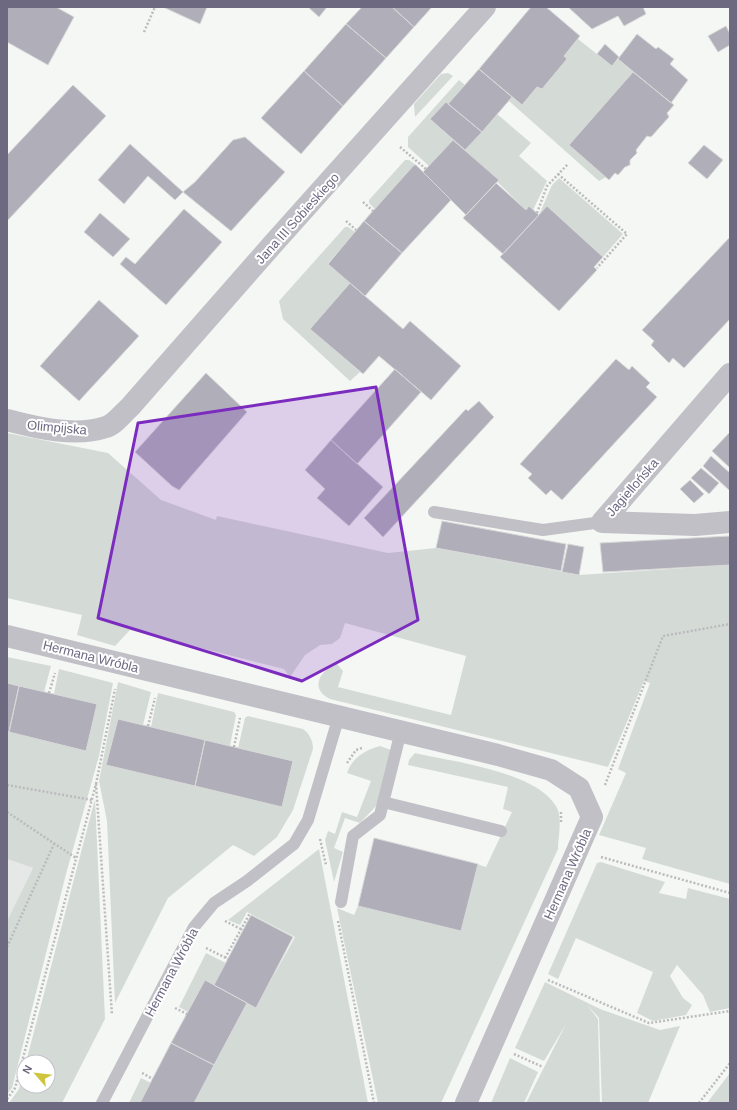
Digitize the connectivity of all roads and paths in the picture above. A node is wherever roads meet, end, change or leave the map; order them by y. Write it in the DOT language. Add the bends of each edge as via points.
graph roads {
  1 [pos="155,7"];
  2 [pos="485,7"];
  3 [pos="144,32"];
  4 [pos="400,147"];
  5 [pos="568,164"];
  6 [pos="426,169"];
  7 [pos="558,174"];
  8 [pos="363,202"];
  9 [pos="373,211"];
  10 [pos="537,213"];
  11 [pos="346,221"];
  12 [pos="356,230"];
  13 [pos="597,268"];
  14 [pos="730,374"];
  15 [pos="7,420"];
  16 [pos="107,427"];
  17 [pos="434,512"];
  18 [pos="602,522"];
  19 [pos="730,522"];
  20 [pos="730,624"];
  21 [pos="7,636"];
  22 [pos="57,667"];
  23 [pos="116,688"];
  24 [pos="157,691"];
  25 [pos="49,693"];
  26 [pos="242,712"];
  27 [pos="339,716"];
  28 [pos="148,726"];
  29 [pos="399,738"];
  30 [pos="234,747"];
  31 [pos="345,765"];
  32 [pos="96,784"];
  33 [pos="7,785"];
  34 [pos="92,800"];
  35 [pos="383,802"];
  36 [pos="561,808"];
  37 [pos="7,812"];
  38 [pos="592,817"];
  39 [pos="308,820"];
  40 [pos="501,831"];
  41 [pos="561,831"];
  42 [pos="323,835"];
  43 [pos="322,842"];
  44 [pos="54,844"];
  45 [pos="317,846"];
  46 [pos="578,850"];
  47 [pos="76,858"];
  48 [pos="327,870"];
  49 [pos="730,893"];
  50 [pos="341,902"];
  51 [pos="250,913"];
  52 [pos="228,916"];
  53 [pos="337,917"];
  54 [pos="224,921"];
  55 [pos="219,926"];
  56 [pos="242,929"];
  57 [pos="209,942"];
  58 [pos="7,947"];
  59 [pos="206,948"];
  60 [pos="202,954"];
  61 [pos="542,978"];
  62 [pos="178,1002"];
  63 [pos="175,1008"];
  64 [pos="730,1011"];
  65 [pos="187,1014"];
  66 [pos="112,1015"];
  67 [pos="172,1015"];
  68 [pos="730,1063"];
  69 [pos="145,1066"];
  70 [pos="142,1073"];
  71 [pos="138,1079"];
  72 [pos="153,1079"];
  73 [pos="7,1099"];
  74 [pos="102,1103"];
  75 [pos="374,1103"];
  76 [pos="466,1103"];
  77 [pos="699,1103"];
  1 -- 3 [label="path"];
  2 -- 16 [label="street, Jana III Sobieskiego" via="130,407"];
  4 -- 6 [label="path"];
  5 -- 7 [label="path"];
  7 -- 10 [label="path" via="547,186"];
  7 -- 13 [label="path" via="627,234"];
  8 -- 9 [label="path"];
  11 -- 12 [label="path"];
  14 -- 18 [label="street, Jagiellońska"];
  15 -- 16 [label="street, Olimpijska" via="36,427 82,431"];
  17 -- 18 [label="lane" via="543,530"];
  18 -- 19 [label="street, Jagiellońska" via="695,525"];
  20 -- 38 [label="path" via="663,636"];
  21 -- 27 [label="street, Hermana Wróbla"];
  22 -- 25 [label="path"];
  23 -- 32 [label="path"];
  24 -- 28 [label="path"];
  26 -- 30 [label="path"];
  27 -- 29 [label="street, Hermana Wróbla"];
  27 -- 39 [label="lane, Hermana Wróbla"];
  29 -- 31 [label="path" via="377,740 356,750"];
  29 -- 35 [label="lane"];
  29 -- 38 [label="street, Hermana Wróbla" via="498,755 551,770 579,788"];
  32 -- 34 [label="path"];
  32 -- 66 [label="path"];
  33 -- 34 [label="path"];
  34 -- 47 [label="path"];
  35 -- 40 [label="lane"];
  35 -- 50 [label="lane" via="380,815 354,836"];
  36 -- 41 [label="path"];
  37 -- 44 [label="path"];
  38 -- 46 [label="street, Hermana Wróbla"];
  39 -- 43 [label="path"];
  39 -- 74 [label="lane, Hermana Wróbla" via="294,844 214,903 194,927"];
  42 -- 43 [label="path"];
  43 -- 45 [label="path"];
  43 -- 48 [label="path"];
  44 -- 47 [label="path"];
  44 -- 58 [label="path"];
  46 -- 49 [label="path"];
  46 -- 76 [label="street, Hermana Wróbla"];
  47 -- 73 [label="path" via="16,1088"];
  51 -- 56 [label="path"];
  52 -- 54 [label="path"];
  53 -- 75 [label="path"];
  54 -- 55 [label="path"];
  54 -- 56 [label="path"];
  56 -- 59 [label="path" via="227,958"];
  57 -- 59 [label="path"];
  59 -- 60 [label="path"];
  61 -- 64 [label="path" via="649,1023"];
  62 -- 63 [label="path"];
  63 -- 65 [label="path"];
  63 -- 67 [label="path"];
  68 -- 77 [label="path"];
  69 -- 70 [label="path"];
  70 -- 71 [label="path"];
  70 -- 72 [label="path"];
}
